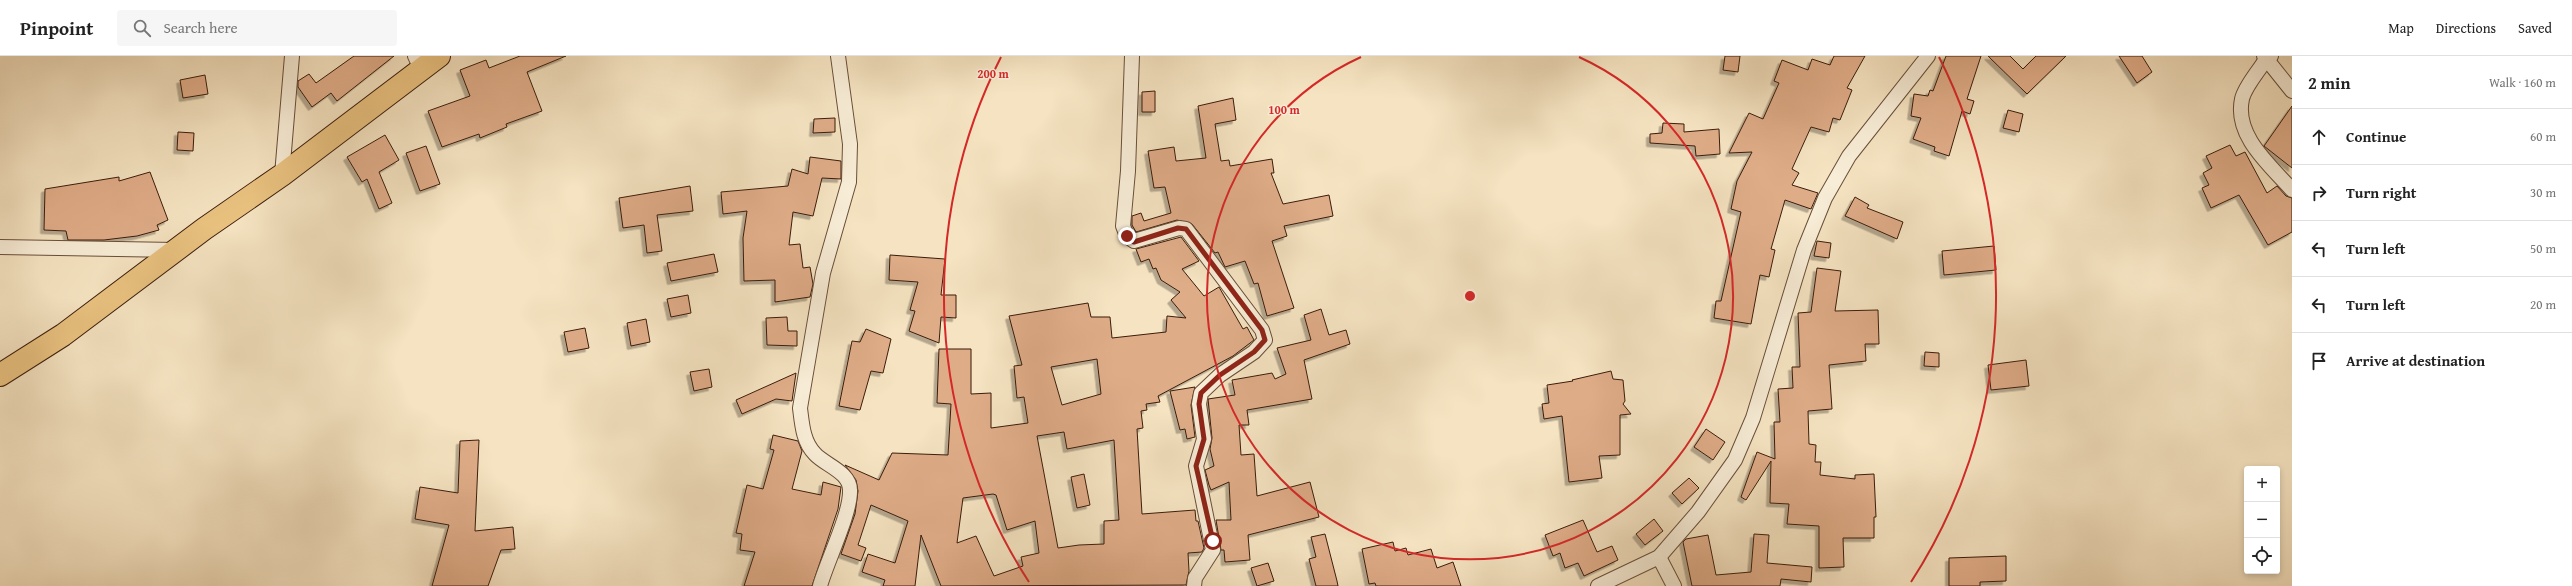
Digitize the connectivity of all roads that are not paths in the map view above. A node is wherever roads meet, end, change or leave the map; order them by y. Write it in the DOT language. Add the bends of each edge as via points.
graph roads {
  1 [pos="292,56"];
  2 [pos="439,56"];
  3 [pos="838,56"];
  4 [pos="1132,56"];
  5 [pos="1928,56"];
  6 [pos="2267,57"];
  7 [pos="418,63"];
  8 [pos="2292,91"];
  9 [pos="282,175"];
  10 [pos="2292,190"];
  11 [pos="0,248"];
  12 [pos="176,250"];
  13 [pos="0,375"];
  14 [pos="1659,557"];
  15 [pos="820,586"];
  16 [pos="1194,586"];
  17 [pos="1598,586"];
  18 [pos="1674,586"];
  1 -- 9 [label="street"];
  2 -- 7 [label="highway"];
  3 -- 15 [label="street" via="850,144 849,182 823,273 800,408 802,425 810,448 815,455 844,477 850,490 847,513"];
  4 -- 16 [label="street" via="1124,226 1127,236 1134,242 1178,228 1186,229 1262,330 1265,340 1254,352 1220,375 1201,393 1199,404 1204,439 1196,466 1213,550 1195,578"];
  5 -- 14 [label="street" via="1849,156 1826,198 1804,250 1754,418 1735,460 1698,512"];
  6 -- 8 [label="street"];
  6 -- 10 [label="street" via="2242,98 2241,116 2246,135"];
  7 -- 9 [label="highway"];
  9 -- 12 [label="highway"];
  11 -- 12 [label="street"];
  12 -- 13 [label="highway" via="63,335"];
  14 -- 17 [label="street"];
  14 -- 18 [label="street"];
}
